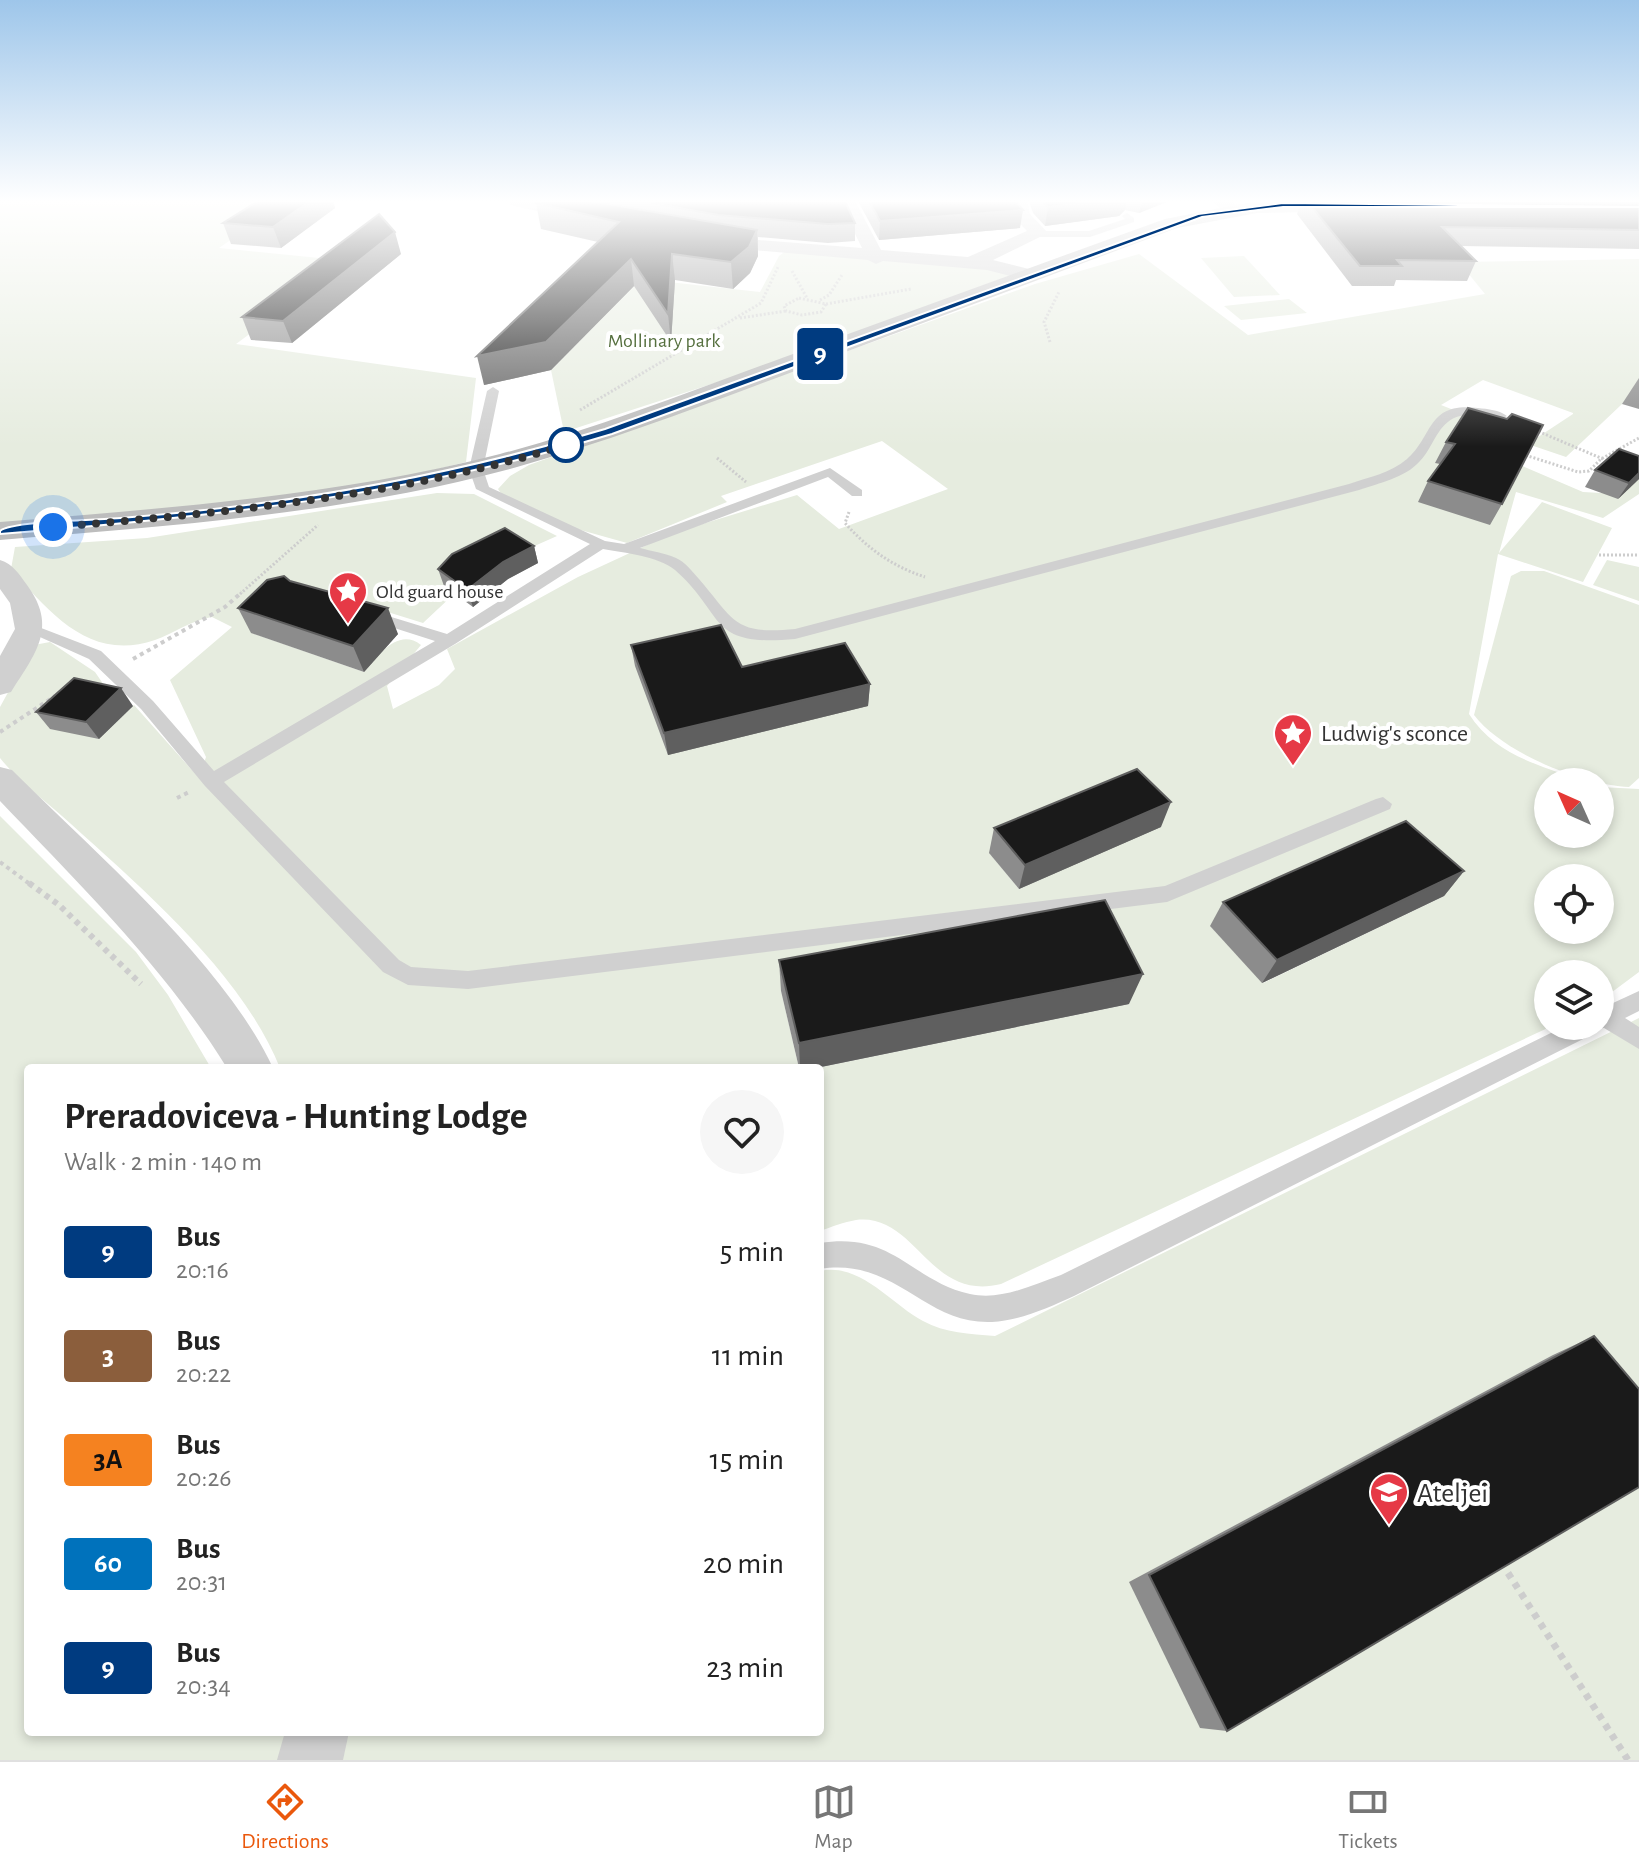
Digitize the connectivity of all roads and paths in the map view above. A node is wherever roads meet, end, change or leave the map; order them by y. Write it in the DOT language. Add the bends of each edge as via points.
graph roads {
  1 [pos="771,283"];
  2 [pos="799,283"];
  3 [pos="1008,283"];
  4 [pos="1060,290"];
  5 [pos="807,298"];
  6 [pos="786,311"];
  7 [pos="735,318"];
  8 [pos="1050,342"];
  9 [pos="493,391"];
  10 [pos="578,411"];
  11 [pos="1501,416"];
  12 [pos="1639,438"];
  13 [pos="1509,450"];
  14 [pos="717,458"];
  15 [pos="1601,459"];
  16 [pos="1614,463"];
  17 [pos="476,469"];
  18 [pos="857,493"];
  19 [pos="762,496"];
  20 [pos="313,530"];
  21 [pos="0,531"];
  22 [pos="601,544"];
  23 [pos="625,549"];
  24 [pos="1599,555"];
  25 [pos="1639,555"];
  26 [pos="0,569"];
  27 [pos="256,581"];
  28 [pos="270,586"];
  29 [pos="970,590"];
  30 [pos="355,611"];
  31 [pos="30,629"];
  32 [pos="449,640"];
  33 [pos="110,670"];
  34 [pos="0,685"];
  35 [pos="59,695"];
  36 [pos="0,732"];
  37 [pos="0,779"];
  38 [pos="212,781"];
  39 [pos="1383,804"];
  40 [pos="0,862"];
  41 [pos="147,990"];
  42 [pos="1639,1000"];
  43 [pos="1614,1013"];
  44 [pos="1614,1028"];
  45 [pos="1639,1039"];
  46 [pos="1560,1040"];
  47 [pos="248,1064"];
  48 [pos="824,1256"];
  49 [pos="1508,1573"];
  50 [pos="316,1736"];
  51 [pos="310,1760"];
  52 [pos="1628,1760"];
  1 -- 7 [label="path" via="761,303"];
  2 -- 5 [label="path"];
  3 -- 17 [label="main road" via="608,431"];
  4 -- 8 [label="path" via="1044,322"];
  5 -- 6 [label="path" via="788,301"];
  5 -- 6 [label="path" via="820,300 826,308 802,315"];
  6 -- 7 [label="path"];
  7 -- 10 [label="path"];
  9 -- 17 [label="lane"];
  11 -- 15 [label="path"];
  11 -- 29 [label="lane" via="1459,410 1433,428 1414,460 1402,469 1354,487"];
  12 -- 15 [label="path"];
  13 -- 15 [label="path" via="1578,472 1589,471"];
  14 -- 19 [label="path"];
  15 -- 16 [label="path"];
  17 -- 21 [label="main road" via="235,509"];
  17 -- 22 [label="lane" via="491,495"];
  18 -- 19 [label="lane" via="830,472"];
  18 -- 29 [label="path" via="845,523 869,552 890,566"];
  19 -- 23 [label="lane"];
  20 -- 27 [label="path"];
  22 -- 23 [label="lane"];
  22 -- 32 [label="lane"];
  23 -- 29 [label="lane" via="671,561 702,590 726,625 739,634 763,638"];
  24 -- 25 [label="path"];
  26 -- 31 [label="street" via="25,603"];
  27 -- 28 [label="path"];
  27 -- 33 [label="path" via="183,634"];
  30 -- 32 [label="lane"];
  31 -- 33 [label="lane" via="95,655"];
  31 -- 34 [label="street"];
  32 -- 38 [label="lane"];
  33 -- 38 [label="lane"];
  35 -- 36 [label="path"];
  37 -- 47 [label="street" via="157,940"];
  38 -- 39 [label="lane" via="391,966 408,976 468,980 1167,894"];
  40 -- 41 [label="path" via="59,905"];
  42 -- 43 [label="lane"];
  44 -- 45 [label="lane"];
  46 -- 48 [label="lane" via="1065,1287 992,1309 945,1299 863,1254"];
  49 -- 52 [label="path"];
  50 -- 51 [label="street"];
}
